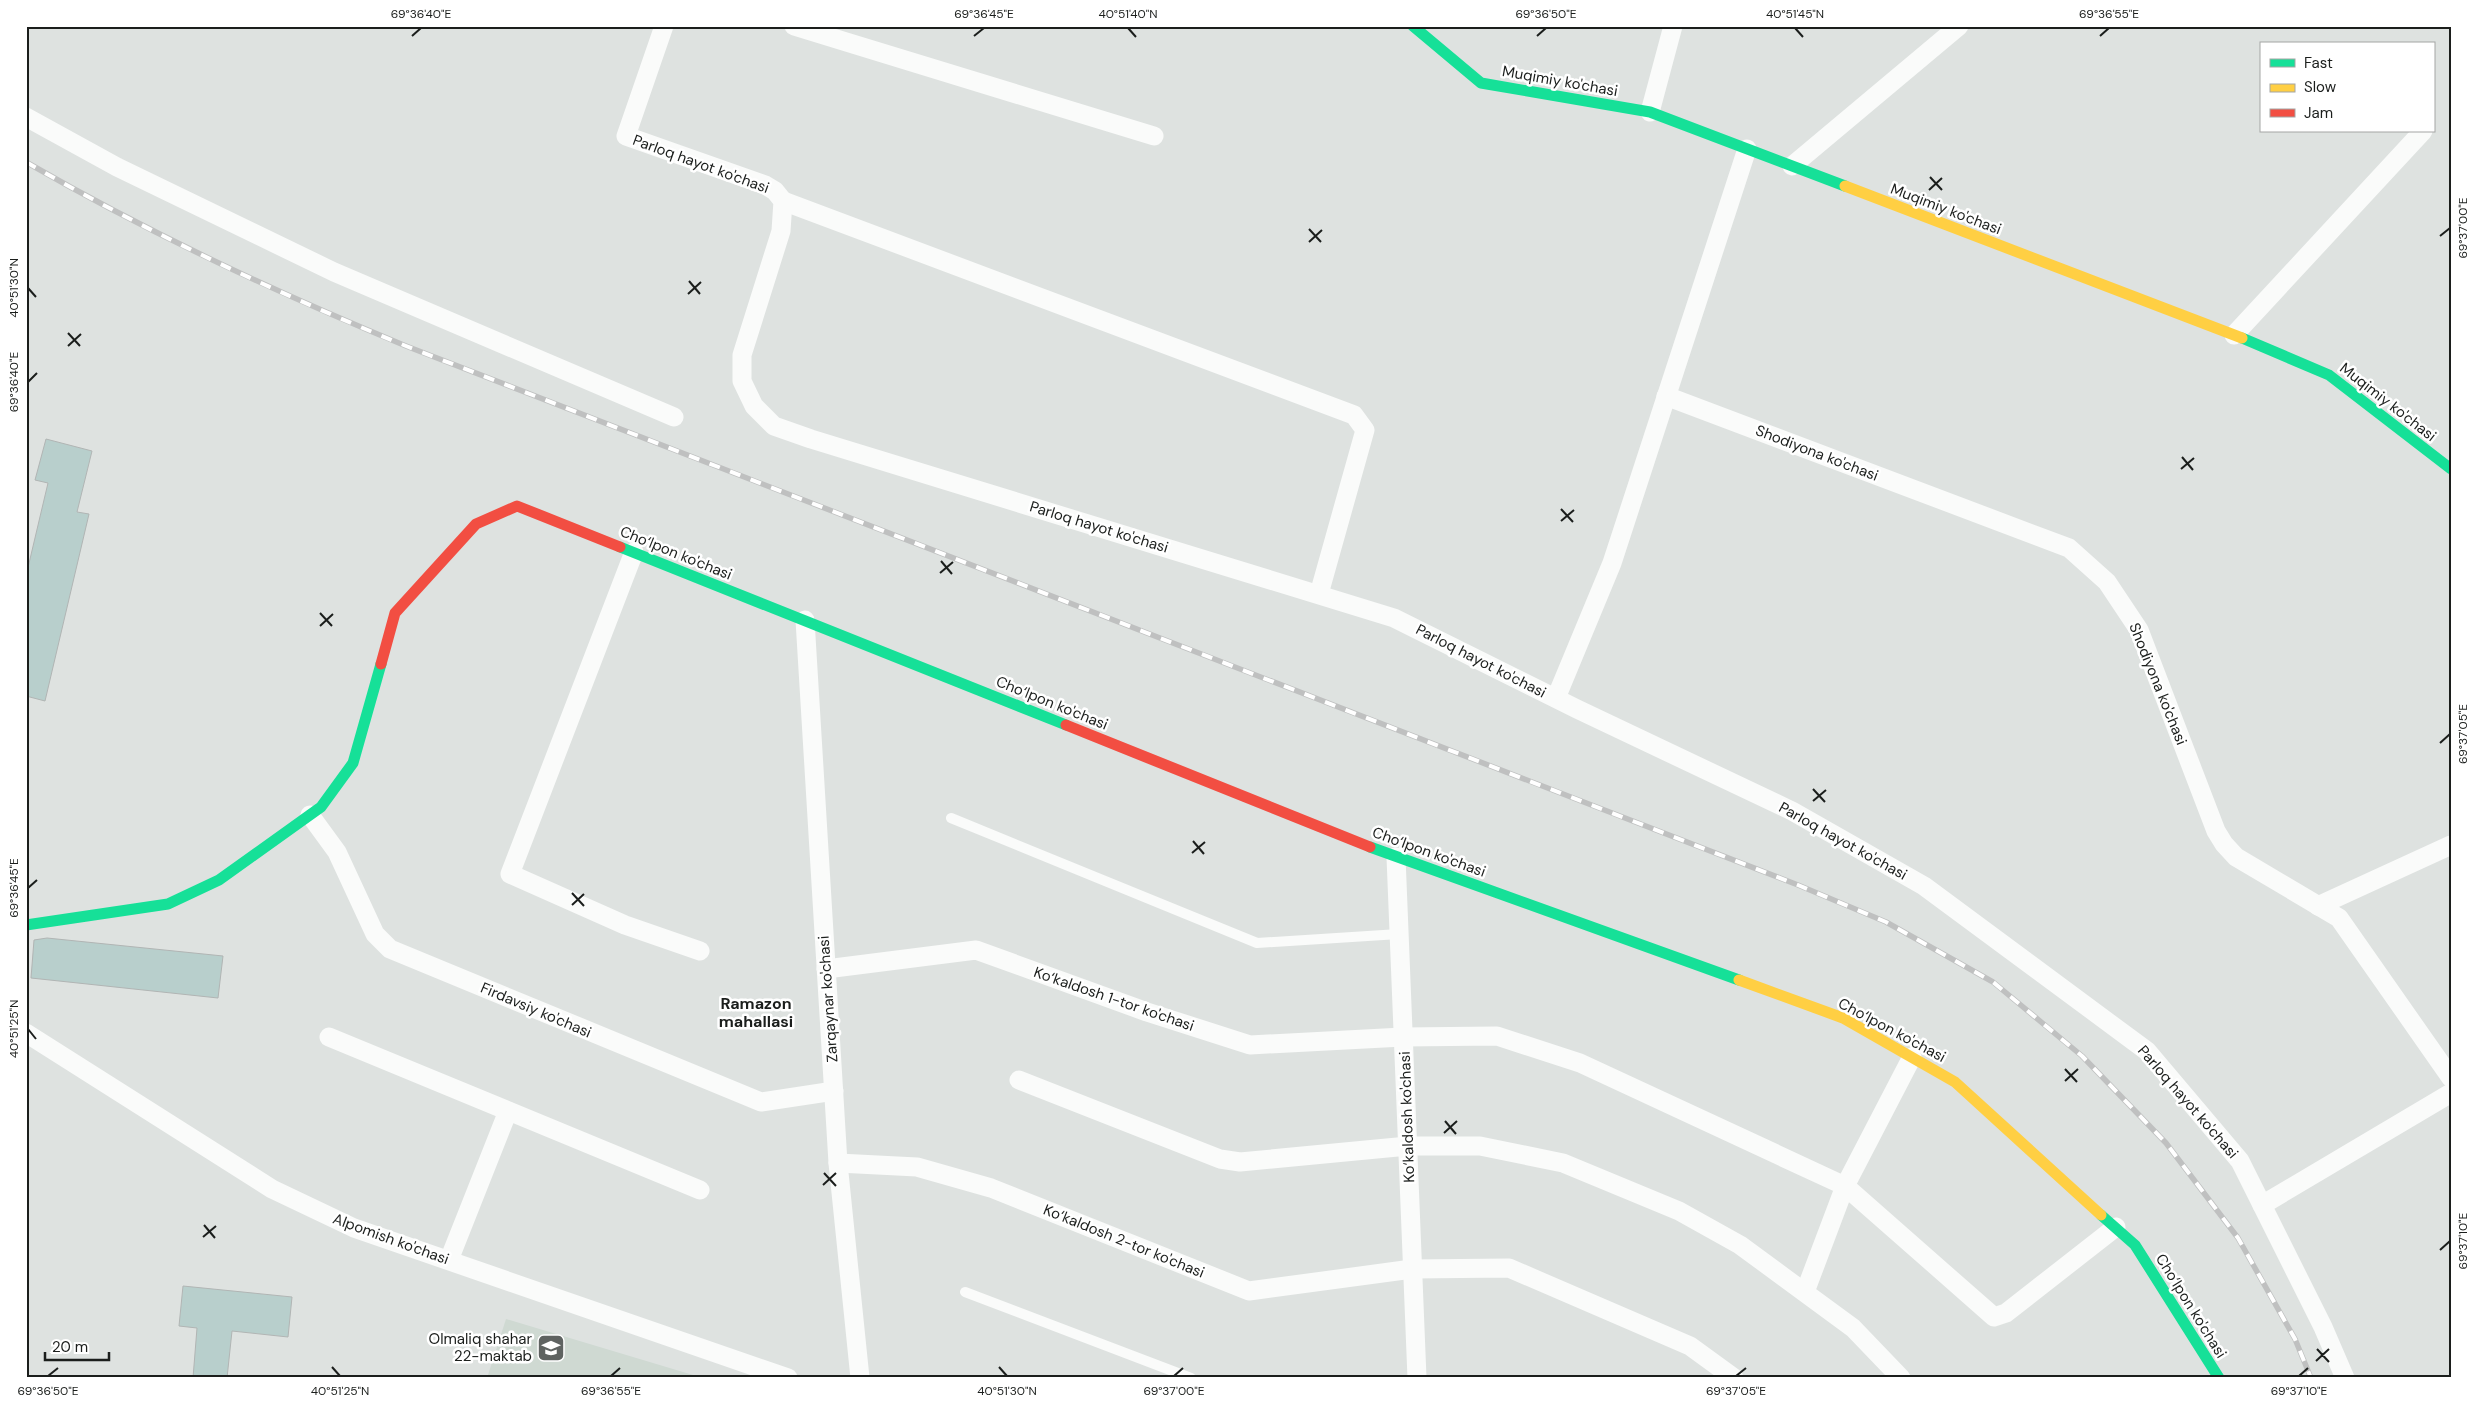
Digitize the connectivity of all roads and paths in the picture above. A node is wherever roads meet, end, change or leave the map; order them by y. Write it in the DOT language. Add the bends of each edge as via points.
graph roads {
  1 [pos="664,26"];
  2 [pos="794,26"];
  3 [pos="1413,26"];
  4 [pos="1673,26"];
  5 [pos="1959,26"];
  6 [pos="1650,112"];
  7 [pos="26,117"];
  8 [pos="2422,132"];
  9 [pos="1154,136"];
  10 [pos="1747,149"];
  11 [pos="1792,166"];
  12 [pos="783,201"];
  13 [pos="2234,335"];
  14 [pos="1666,396"];
  15 [pos="674,417"];
  16 [pos="2451,469"];
  17 [pos="634,552"];
  18 [pos="1319,594"];
  19 [pos="805,620"];
  20 [pos="1556,698"];
  21 [pos="310,815"];
  22 [pos="952,818"];
  23 [pos="2451,845"];
  24 [pos="1396,857"];
  25 [pos="2318,906"];
  26 [pos="26,924"];
  27 [pos="1399,934"];
  28 [pos="700,951"];
  29 [pos="826,968"];
  30 [pos="26,1033"];
  31 [pos="329,1037"];
  32 [pos="1404,1037"];
  33 [pos="1912,1057"];
  34 [pos="2451,1078"];
  35 [pos="1019,1080"];
  36 [pos="834,1091"];
  37 [pos="2451,1093"];
  38 [pos="508,1111"];
  39 [pos="1408,1146"];
  40 [pos="838,1163"];
  41 [pos="1845,1186"];
  42 [pos="700,1190"];
  43 [pos="2262,1205"];
  44 [pos="2116,1227"];
  45 [pos="448,1260"];
  46 [pos="1412,1269"];
  47 [pos="966,1292"];
  48 [pos="1805,1292"];
  49 [pos="788,1378"];
  50 [pos="860,1378"];
  51 [pos="1191,1378"];
  52 [pos="1417,1378"];
  53 [pos="1734,1378"];
  54 [pos="1901,1378"];
  55 [pos="2219,1378"];
  56 [pos="2345,1378"];
  1 -- 12 [label="street, Parloq hayot ko'chasi" via="626,136 765,185"];
  2 -- 9 [label="street"];
  3 -- 6 [label="street, Muqimiy ko'chasi" via="1481,83"];
  4 -- 6 [label="street"];
  5 -- 11 [label="street"];
  6 -- 10 [label="street, Muqimiy ko'chasi"];
  7 -- 15 [label="street" via="117,167 334,272"];
  8 -- 13 [label="street"];
  10 -- 11 [label="street, Muqimiy ko'chasi"];
  10 -- 14 [label="street"];
  11 -- 13 [label="street, Muqimiy ko'chasi"];
  12 -- 18 [label="street" via="1354,415 1365,430"];
  12 -- 18 [label="street, Parloq hayot ko'chasi" via="781,231 742,355 742,381 754,406 774,426"];
  13 -- 16 [label="street, Muqimiy ko'chasi" via="2329,375"];
  14 -- 20 [label="street" via="1612,563"];
  14 -- 25 [label="street, Shodiyona ko'chasi" via="2069,548 2107,582 2139,630 2212,822 2224,844 2236,856"];
  17 -- 19 [label="street, Cho‘lpon ko'chasi"];
  17 -- 21 [label="street, Cho‘lpon ko'chasi" via="517,506 476,524 395,613 353,763 322,807"];
  17 -- 28 [label="street" via="510,874 625,925"];
  18 -- 20 [label="street, Parloq hayot ko'chasi" via="1394,618"];
  19 -- 24 [label="street, Cho‘lpon ko'chasi"];
  19 -- 29 [label="street, Zarqaynar ko'chasi"];
  20 -- 43 [label="street, Parloq hayot ko'chasi" via="1792,811 1924,886 2147,1051 2240,1161"];
  21 -- 26 [label="street" via="219,880 168,904"];
  21 -- 36 [label="street, Firdavsiy ko'chasi" via="337,852 375,934 390,949 761,1102"];
  22 -- 27 [label="lane" via="1257,943"];
  23 -- 25 [label="street"];
  24 -- 27 [label="street, Ko‘kaldosh ko'chasi"];
  24 -- 33 [label="street, Cho‘lpon ko'chasi" via="1843,1018"];
  25 -- 34 [label="street, Shodiyona ko'chasi" via="2339,918"];
  27 -- 32 [label="street, Ko‘kaldosh ko'chasi"];
  29 -- 32 [label="street, Ko‘kaldosh 1-tor ko'chasi" via="976,950 1147,1012 1250,1045"];
  29 -- 36 [label="street, Zarqaynar ko'chasi"];
  30 -- 45 [label="street, Alpomish ko'chasi" via="272,1189 354,1228"];
  31 -- 38 [label="street"];
  32 -- 39 [label="street, Ko‘kaldosh ko'chasi"];
  32 -- 41 [label="street, Ko‘kaldosh 1-tor ko'chasi" via="1498,1036 1571,1060"];
  33 -- 41 [label="street"];
  33 -- 44 [label="street, Cho‘lpon ko'chasi" via="1955,1082"];
  35 -- 39 [label="street" via="1220,1159 1240,1162"];
  36 -- 40 [label="street, Zarqaynar ko'chasi"];
  37 -- 43 [label="street"];
  38 -- 42 [label="street"];
  38 -- 45 [label="street"];
  39 -- 46 [label="street, Ko‘kaldosh ko'chasi"];
  39 -- 48 [label="street" via="1480,1146 1564,1163 1679,1211 1740,1245"];
  40 -- 46 [label="street, Ko‘kaldosh 2-tor ko'chasi" via="917,1166 991,1188 1250,1290"];
  40 -- 50 [label="street, Zarqaynar ko'chasi"];
  41 -- 44 [label="street, Ko‘kaldosh 1-tor ko'chasi" via="1994,1317 2006,1313"];
  41 -- 48 [label="street"];
  43 -- 56 [label="street, Parloq hayot ko'chasi"];
  44 -- 55 [label="street, Cho‘lpon ko'chasi" via="2135,1245"];
  45 -- 49 [label="street, Alpomish ko'chasi"];
  46 -- 52 [label="street, Ko‘kaldosh ko'chasi"];
  46 -- 53 [label="street, Ko‘kaldosh 2-tor ko'chasi" via="1509,1268 1690,1346"];
  47 -- 51 [label="lane"];
  48 -- 54 [label="street" via="1853,1328"];
}
